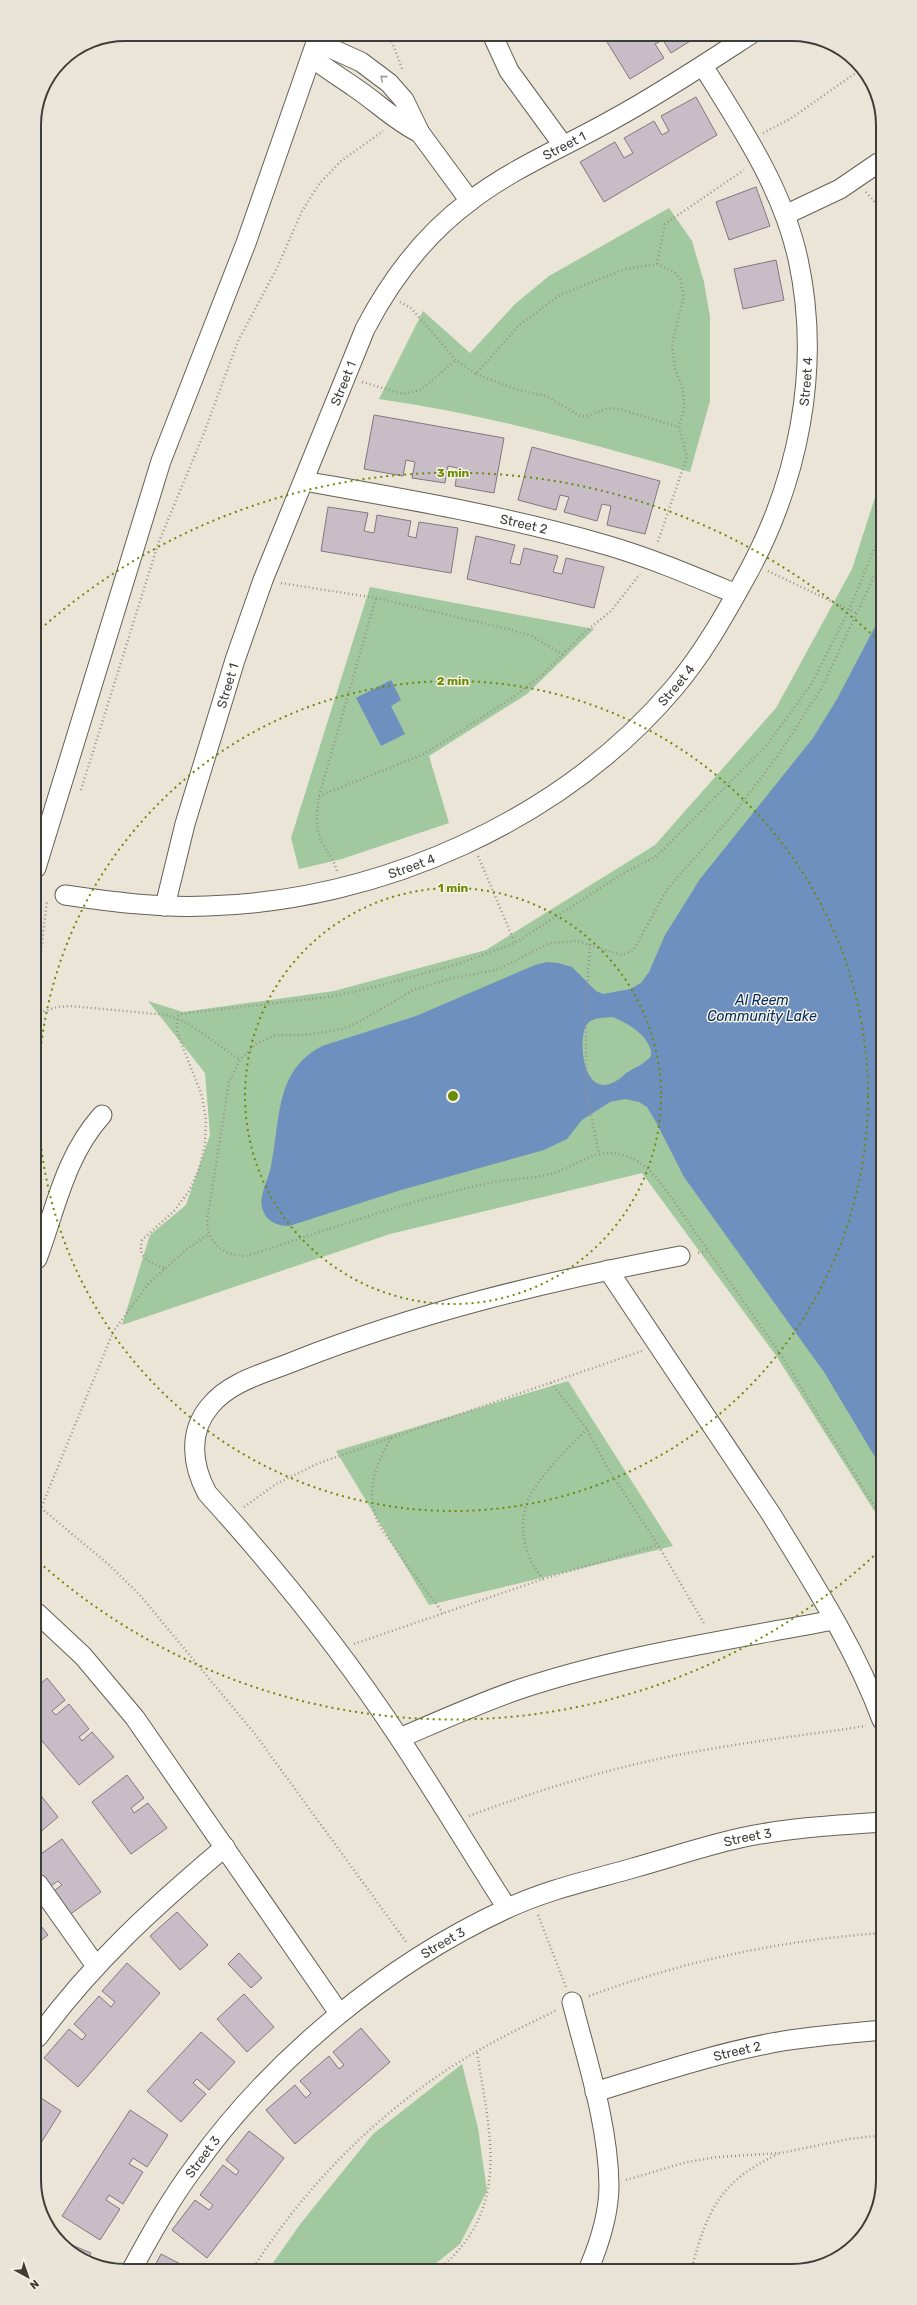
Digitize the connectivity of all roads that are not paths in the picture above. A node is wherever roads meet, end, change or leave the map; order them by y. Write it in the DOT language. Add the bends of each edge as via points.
graph roads {
  1 [pos="495,41"];
  2 [pos="740,41"];
  3 [pos="316,45"];
  4 [pos="703,66"];
  5 [pos="404,100"];
  6 [pos="396,119"];
  7 [pos="420,133"];
  8 [pos="563,145"];
  9 [pos="876,164"];
  10 [pos="470,201"];
  11 [pos="785,215"];
  12 [pos="304,481"];
  13 [pos="736,594"];
  14 [pos="41,852"];
  15 [pos="57,894"];
  16 [pos="165,906"];
  17 [pos="102,1115"];
  18 [pos="41,1248"];
  19 [pos="680,1256"];
  20 [pos="608,1270"];
  21 [pos="41,1617"];
  22 [pos="834,1620"];
  23 [pos="876,1716"];
  24 [pos="400,1738"];
  25 [pos="876,1822"];
  26 [pos="225,1847"];
  27 [pos="41,1888"];
  28 [pos="507,1908"];
  29 [pos="96,1966"];
  30 [pos="572,2002"];
  31 [pos="339,2013"];
  32 [pos="876,2031"];
  33 [pos="41,2033"];
  34 [pos="595,2092"];
  35 [pos="135,2264"];
  36 [pos="590,2264"];
  1 -- 8 [label="street" via="508,71"];
  2 -- 4 [label="street, Street 1"];
  5 -- 3 [label="street, one-way" via="389,83 362,62"];
  3 -- 6 [label="street" via="332,74 354,87"];
  3 -- 14 [label="street" via="246,242 161,461"];
  4 -- 8 [label="street, Street 1" via="611,121"];
  4 -- 11 [label="street, Street 4" via="776,189"];
  5 -- 6 [label="street" via="401,113"];
  5 -- 7 [label="street"];
  6 -- 7 [label="street"];
  7 -- 10 [label="street"];
  8 -- 10 [label="street, Street 1"];
  9 -- 11 [label="street" via="840,189"];
  10 -- 12 [label="street, Street 1" via="409,259 384,293 365,329"];
  11 -- 13 [label="street, Street 4" via="798,259 805,304 808,350 805,395 798,441 786,485 770,528"];
  12 -- 13 [label="street, Street 2" via="511,520 592,541 650,559"];
  12 -- 16 [label="street, Street 1" via="263,580 209,742"];
  13 -- 16 [label="street, Street 4" via="698,658 633,730 563,787 471,841 382,875 296,897 253,903"];
  15 -- 16 [label="street, Street 4" via="121,904"];
  17 -- 18 [label="street" via="73,1156"];
  19 -- 20 [label="street"];
  20 -- 22 [label="street" via="771,1514"];
  20 -- 24 [label="street" via="492,1297 332,1347 246,1381 223,1393 210,1406 200,1422 195,1440 194,1459 198,1477 207,1493 337,1650"];
  21 -- 26 [label="street" via="83,1656 126,1707"];
  22 -- 23 [label="street" via="858,1662"];
  22 -- 24 [label="street" via="613,1664 520,1689"];
  24 -- 28 [label="street"];
  25 -- 28 [label="street, Street 3" via="798,1829 741,1838 572,1886"];
  26 -- 29 [label="street" via="126,1933"];
  26 -- 31 [label="street"];
  27 -- 29 [label="street"];
  28 -- 31 [label="street, Street 3" via="417,1957"];
  29 -- 33 [label="street"];
  30 -- 34 [label="street"];
  31 -- 35 [label="street, Street 3" via="280,2069 224,2129 196,2164 159,2219"];
  32 -- 34 [label="street, Street 2" via="783,2041 677,2066"];
  34 -- 36 [label="street" via="609,2186 601,2234"];
}
